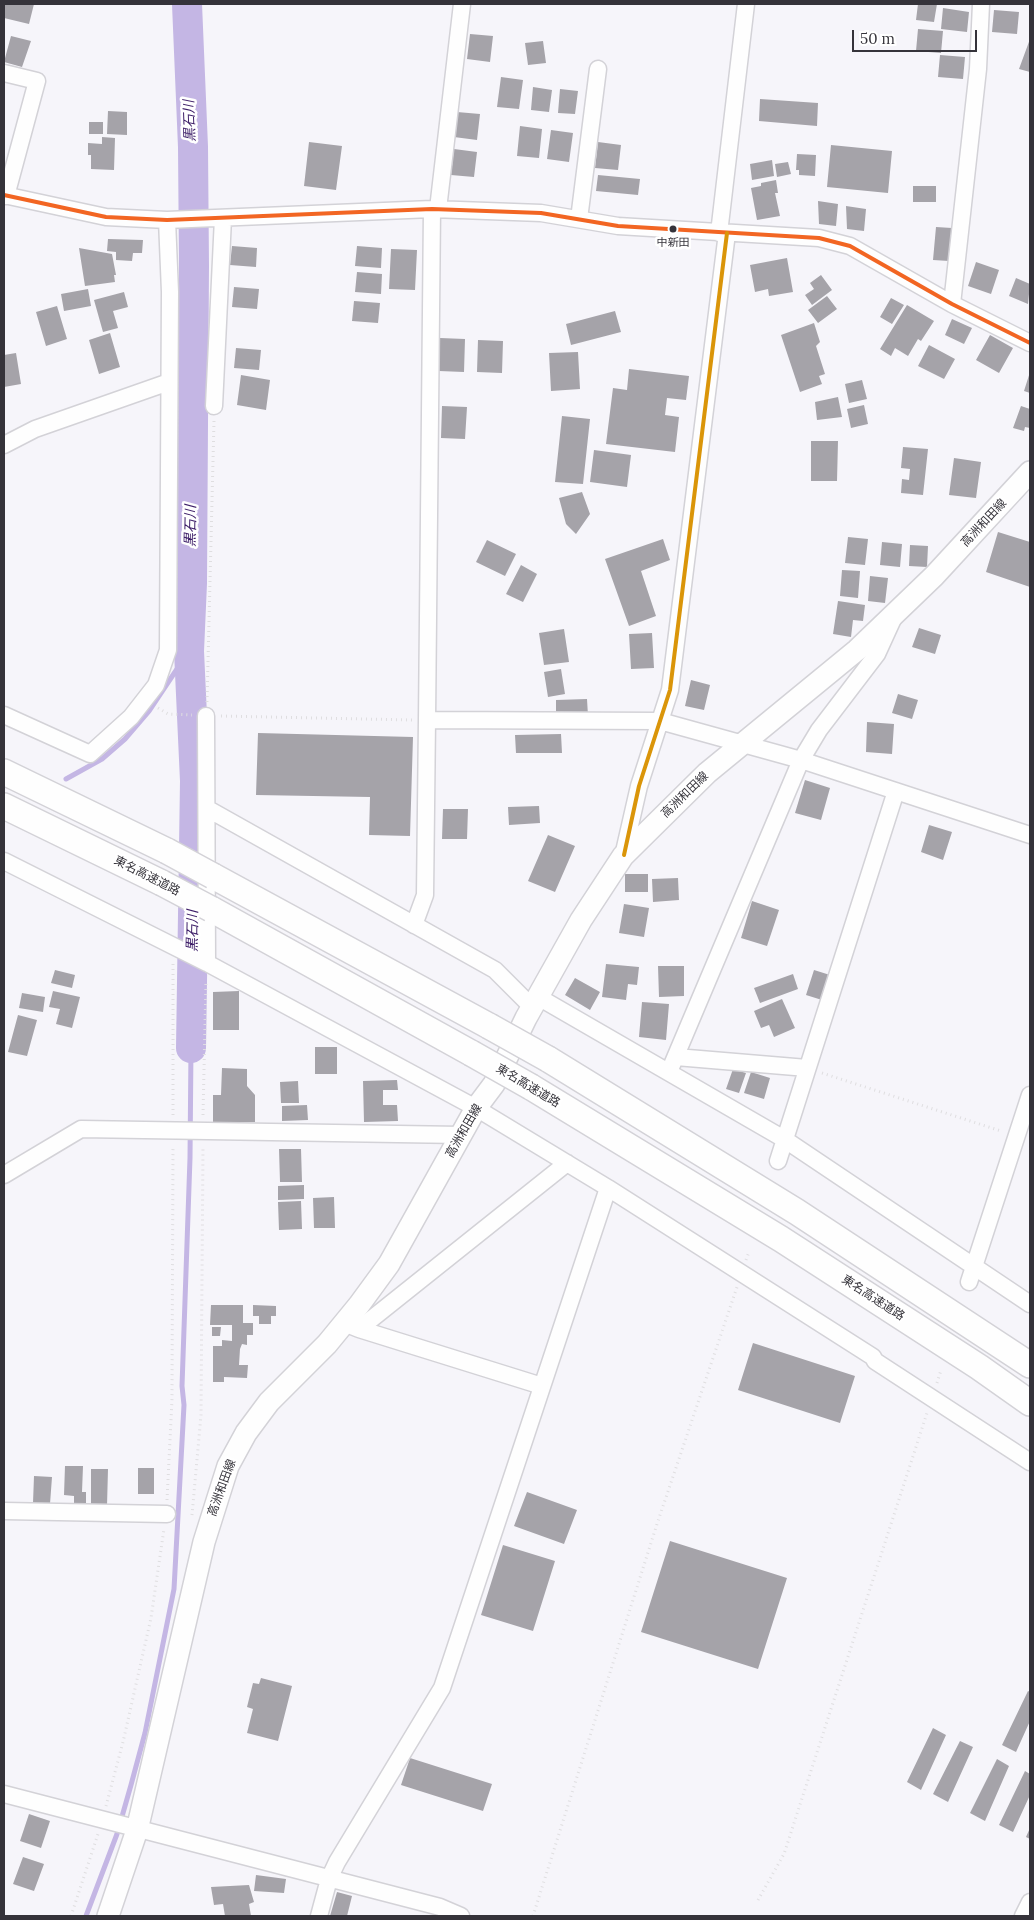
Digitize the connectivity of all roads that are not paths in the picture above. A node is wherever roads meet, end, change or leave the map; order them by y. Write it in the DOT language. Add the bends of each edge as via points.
graph roads {
  1 [pos="462,4"];
  2 [pos="746,4"];
  3 [pos="981,4"];
  4 [pos="598,69"];
  5 [pos="4,73"];
  6 [pos="5,196"];
  7 [pos="435,209"];
  8 [pos="217,218"];
  9 [pos="170,220"];
  10 [pos="579,220"];
  11 [pos="723,233"];
  12 [pos="952,304"];
  13 [pos="1030,343"];
  14 [pos="169,382"];
  15 [pos="214,406"];
  16 [pos="4,445"];
  17 [pos="1030,472"];
  18 [pos="897,612"];
  19 [pos="4,715"];
  20 [pos="206,716"];
  21 [pos="427,720"];
  22 [pos="660,721"];
  23 [pos="742,744"];
  24 [pos="801,760"];
  25 [pos="4,772"];
  26 [pos="896,791"];
  27 [pos="4,806"];
  28 [pos="208,809"];
  29 [pos="1030,835"];
  30 [pos="623,856"];
  31 [pos="4,860"];
  32 [pos="414,925"];
  33 [pos="204,962"];
  34 [pos="536,1003"];
  35 [pos="676,1057"];
  36 [pos="807,1068"];
  37 [pos="669,1072"];
  38 [pos="1030,1094"];
  39 [pos="476,1108"];
  40 [pos="461,1135"];
  41 [pos="784,1139"];
  42 [pos="778,1160"];
  43 [pos="567,1163"];
  44 [pos="4,1176"];
  45 [pos="608,1188"];
  46 [pos="974,1265"];
  47 [pos="968,1282"];
  48 [pos="1030,1304"];
  49 [pos="352,1326"];
  50 [pos="1030,1365"];
  51 [pos="542,1386"];
  52 [pos="1030,1403"];
  53 [pos="1030,1462"];
  54 [pos="4,1511"];
  55 [pos="167,1514"];
  56 [pos="4,1794"];
  57 [pos="137,1830"];
  58 [pos="329,1879"];
  59 [pos="1030,1902"];
  60 [pos="108,1916"];
  61 [pos="319,1916"];
  62 [pos="461,1916"];
  63 [pos="1023,1916"];
  1 -- 7 [label="street"];
  2 -- 11 [label="street"];
  3 -- 12 [label="street" via="978,69"];
  4 -- 10 [label="street"];
  5 -- 6 [label="street" via="36,80"];
  6 -- 9 [label="street" via="106,217"];
  7 -- 8 [label="street"];
  7 -- 10 [label="street" via="541,213"];
  7 -- 21 [label="street"];
  8 -- 9 [label="street"];
  8 -- 15 [label="street"];
  9 -- 14 [label="street"];
  10 -- 11 [label="street"];
  11 -- 12 [label="street" via="819,238 850,246"];
  11 -- 22 [label="street" via="670,690"];
  12 -- 13 [label="street"];
  14 -- 16 [label="street" via="35,428"];
  14 -- 19 [label="street" via="168,650 156,685 131,717 90,754"];
  17 -- 18 [label="main road, 高洲和田線"];
  18 -- 23 [label="main road, 高洲和田線" via="857,650"];
  18 -- 24 [label="street" via="876,654 819,730"];
  20 -- 28 [label="street"];
  21 -- 22 [label="street"];
  21 -- 32 [label="street" via="425,895"];
  22 -- 23 [label="street"];
  22 -- 30 [label="street" via="639,786"];
  23 -- 24 [label="street"];
  23 -- 30 [label="main road, 高洲和田線" via="707,773"];
  24 -- 26 [label="street"];
  24 -- 35 [label="street"];
  25 -- 50 [label="highway, bridge" via="167,851 548,1059 797,1212"];
  26 -- 29 [label="street"];
  26 -- 36 [label="street"];
  27 -- 52 [label="highway, 東名高速道路, bridge" via="211,909 531,1087 781,1240"];
  28 -- 32 [label="street"];
  28 -- 33 [label="street"];
  30 -- 34 [label="main road, 高洲和田線" via="581,920"];
  31 -- 33 [label="street"];
  32 -- 34 [label="street" via="495,970"];
  33 -- 39 [label="street"];
  34 -- 37 [label="street"];
  34 -- 39 [label="main road, 高洲和田線" via="494,1084"];
  35 -- 36 [label="street"];
  35 -- 37 [label="street"];
  36 -- 41 [label="street"];
  37 -- 41 [label="street"];
  38 -- 46 [label="street"];
  39 -- 40 [label="main road, 高洲和田線"];
  39 -- 43 [label="street"];
  40 -- 44 [label="street" via="81,1130"];
  40 -- 49 [label="main road, 高洲和田線"];
  41 -- 42 [label="street"];
  41 -- 46 [label="street"];
  43 -- 45 [label="street"];
  43 -- 49 [label="street"];
  45 -- 51 [label="street"];
  45 -- 53 [label="street" via="873,1357"];
  46 -- 47 [label="street"];
  46 -- 48 [label="street"];
  49 -- 51 [label="street"];
  49 -- 57 [label="main road, 高洲和田線" via="269,1402 246,1433 228,1466 204,1542"];
  51 -- 58 [label="street" via="442,1688"];
  54 -- 55 [label="street"];
  56 -- 57 [label="street"];
  57 -- 58 [label="street"];
  57 -- 60 [label="main road, 高洲和田線"];
  58 -- 61 [label="street"];
  58 -- 62 [label="street" via="440,1907"];
  59 -- 63 [label="street"];
}
